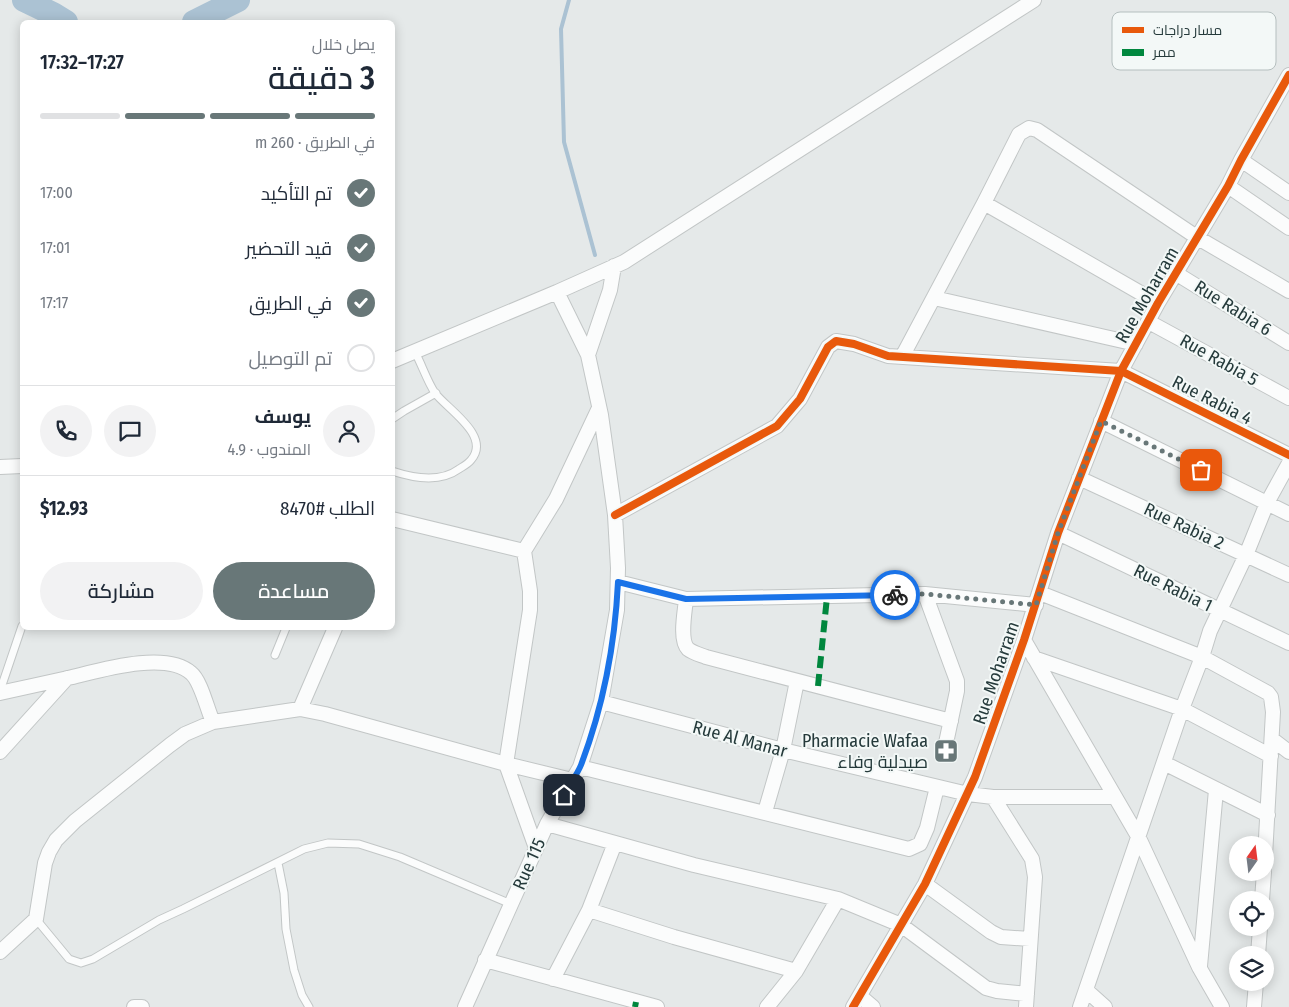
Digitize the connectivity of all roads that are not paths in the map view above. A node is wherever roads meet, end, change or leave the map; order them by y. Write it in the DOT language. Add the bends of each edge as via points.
graph roads {
  1 [pos="1034,0"];
  2 [pos="1289,77"];
  3 [pos="1241,160"];
  4 [pos="1228,186"];
  5 [pos="1289,193"];
  6 [pos="984,203"];
  7 [pos="1289,228"];
  8 [pos="1198,238"];
  9 [pos="614,266"];
  10 [pos="1177,274"];
  11 [pos="1289,291"];
  12 [pos="556,292"];
  13 [pos="934,298"];
  14 [pos="1158,303"];
  15 [pos="1149,322"];
  16 [pos="1289,343"];
  17 [pos="1136,344"];
  18 [pos="414,352"];
  19 [pos="588,355"];
  20 [pos="902,357"];
  21 [pos="395,360"];
  22 [pos="1121,371"];
  23 [pos="434,394"];
  24 [pos="1289,398"];
  25 [pos="599,408"];
  26 [pos="395,417"];
  27 [pos="1101,421"];
  28 [pos="1289,455"];
  29 [pos="1289,463"];
  30 [pos="20,466"];
  31 [pos="0,467"];
  32 [pos="395,472"];
  33 [pos="1079,478"];
  34 [pos="1267,503"];
  35 [pos="1289,514"];
  36 [pos="615,515"];
  37 [pos="395,520"];
  38 [pos="1058,533"];
  39 [pos="524,551"];
  40 [pos="1246,555"];
  41 [pos="1289,575"];
  42 [pos="618,582"];
  43 [pos="925,594"];
  44 [pos="686,599"];
  45 [pos="1038,599"];
  46 [pos="1219,610"];
  47 [pos="21,630"];
  48 [pos="285,630"];
  49 [pos="334,630"];
  50 [pos="1024,640"];
  51 [pos="1289,643"];
  52 [pos="275,655"];
  53 [pos="1202,657"];
  54 [pos="1034,658"];
  55 [pos="67,678"];
  56 [pos="797,681"];
  57 [pos="0,692"];
  58 [pos="601,702"];
  59 [pos="300,709"];
  60 [pos="1182,709"];
  61 [pos="951,720"];
  62 [pos="213,722"];
  63 [pos="1272,739"];
  64 [pos="946,743"];
  65 [pos="783,750"];
  66 [pos="1289,751"];
  67 [pos="0,752"];
  68 [pos="1271,756"];
  69 [pos="1164,763"];
  70 [pos="506,764"];
  71 [pos="580,767"];
  72 [pos="572,780"];
  73 [pos="937,787"];
  74 [pos="1216,790"];
  75 [pos="968,794"];
  76 [pos="993,797"];
  77 [pos="1114,797"];
  78 [pos="765,812"];
  79 [pos="1268,815"];
  80 [pos="547,824"];
  81 [pos="1266,836"];
  82 [pos="1139,838"];
  83 [pos="615,843"];
  84 [pos="536,848"];
  85 [pos="278,863"];
  86 [pos="925,884"];
  87 [pos="838,900"];
  88 [pos="511,904"];
  89 [pos="589,910"];
  90 [pos="36,919"];
  91 [pos="900,925"];
  92 [pos="1030,939"];
  93 [pos="0,952"];
  94 [pos="485,960"];
  95 [pos="1200,967"];
  96 [pos="796,971"];
  97 [pos="553,979"];
  98 [pos="1086,990"];
  99 [pos="1255,991"];
  100 [pos="1026,1001"];
  101 [pos="856,1002"];
  102 [pos="134,1007"];
  103 [pos="142,1007"];
  104 [pos="309,1007"];
  105 [pos="465,1007"];
  106 [pos="657,1007"];
  107 [pos="767,1007"];
  108 [pos="873,1007"];
  109 [pos="1080,1007"];
  110 [pos="1105,1007"];
  111 [pos="1222,1007"];
  112 [pos="1254,1007"];
  1 -- 9 [label="street"];
  2 -- 3 [label="street, Rue Moharram"];
  3 -- 4 [label="street, Rue Moharram"];
  3 -- 5 [label="street"];
  4 -- 7 [label="street"];
  4 -- 8 [label="street, Rue Moharram"];
  6 -- 8 [label="street" via="1019,134 1034,129"];
  6 -- 13 [label="street"];
  6 -- 14 [label="street"];
  8 -- 10 [label="street, Rue Moharram"];
  8 -- 11 [label="street"];
  9 -- 12 [label="street"];
  9 -- 19 [label="street" via="610,290"];
  10 -- 14 [label="street, Rue Moharram"];
  10 -- 16 [label="street, Rue Rabia 6"];
  12 -- 18 [label="street"];
  12 -- 19 [label="street, Rue 115"];
  13 -- 17 [label="street"];
  13 -- 20 [label="street"];
  14 -- 15 [label="street, Rue Moharram"];
  15 -- 17 [label="street, Rue Moharram"];
  15 -- 24 [label="street, Rue Rabia 5"];
  17 -- 22 [label="street, Rue Moharram"];
  18 -- 21 [label="street"];
  18 -- 23 [label="lane"];
  19 -- 25 [label="street, Rue 115"];
  20 -- 22 [label="street"];
  20 -- 36 [label="street" via="888,356 844,342 832,343 800,399 777,426"];
  22 -- 27 [label="street, Rue Moharram"];
  22 -- 28 [label="street, Rue Rabia 4"];
  23 -- 26 [label="lane"];
  23 -- 32 [label="lane" via="470,427 476,440 472,460 444,477"];
  25 -- 36 [label="street, Rue 115"];
  25 -- 39 [label="street" via="556,499"];
  27 -- 33 [label="street, Rue Moharram"];
  27 -- 34 [label="street"];
  29 -- 34 [label="street"];
  30 -- 31 [label="street"];
  33 -- 38 [label="street, Rue Moharram"];
  33 -- 40 [label="street, Rue Rabia 2"];
  34 -- 35 [label="street"];
  34 -- 40 [label="street"];
  36 -- 42 [label="street, Rue 115"];
  37 -- 39 [label="street"];
  38 -- 45 [label="street, Rue Moharram"];
  38 -- 46 [label="street, Rue Rabia 1"];
  39 -- 70 [label="street" via="530,610"];
  40 -- 41 [label="street, Rue Rabia 2"];
  40 -- 46 [label="street"];
  42 -- 44 [label="street"];
  42 -- 58 [label="street, Rue 115" via="617,610"];
  43 -- 44 [label="street"];
  43 -- 45 [label="street"];
  43 -- 61 [label="street" via="958,682"];
  44 -- 56 [label="street" via="684,644 690,651"];
  45 -- 50 [label="street, Rue Moharram"];
  45 -- 53 [label="street"];
  46 -- 51 [label="street, Rue Rabia 1"];
  46 -- 53 [label="street"];
  47 -- 57 [label="lane"];
  48 -- 52 [label="lane"];
  49 -- 59 [label="street"];
  50 -- 54 [label="street"];
  50 -- 75 [label="street, Rue Moharram"];
  53 -- 60 [label="street"];
  53 -- 63 [label="street" via="1268,693 1272,704"];
  54 -- 60 [label="street"];
  54 -- 77 [label="street"];
  55 -- 57 [label="street"];
  55 -- 62 [label="street" via="116,666 145,663 182,668 194,675"];
  55 -- 67 [label="street"];
  56 -- 61 [label="street"];
  56 -- 65 [label="street"];
  58 -- 65 [label="street, Rue Al Manar"];
  58 -- 71 [label="street, Rue 115"];
  59 -- 62 [label="street"];
  59 -- 70 [label="street"];
  60 -- 68 [label="street"];
  60 -- 69 [label="street"];
  61 -- 64 [label="street"];
  62 -- 90 [label="street" via="185,734 170,745 56,840 45,863"];
  63 -- 66 [label="street"];
  63 -- 68 [label="street"];
  65 -- 73 [label="street, Rue Al Manar"];
  65 -- 78 [label="street"];
  68 -- 79 [label="street"];
  69 -- 74 [label="street"];
  69 -- 82 [label="street"];
  70 -- 72 [label="street"];
  70 -- 84 [label="street"];
  71 -- 72 [label="street, Rue 115"];
  71 -- 78 [label="street"];
  72 -- 80 [label="street, Rue 115"];
  73 -- 75 [label="street, Rue Al Manar"];
  73 -- 78 [label="street" via="928,828 920,844 909,849"];
  74 -- 79 [label="street"];
  74 -- 95 [label="street"];
  75 -- 76 [label="street, Rue Al Manar"];
  75 -- 86 [label="street, Rue Moharram"];
  76 -- 77 [label="street, Rue Al Manar"];
  76 -- 92 [label="street" via="1034,863"];
  77 -- 82 [label="street"];
  79 -- 81 [label="street"];
  80 -- 83 [label="street"];
  80 -- 84 [label="street, Rue 115"];
  82 -- 95 [label="street"];
  82 -- 98 [label="street"];
  83 -- 87 [label="street"];
  83 -- 89 [label="street"];
  84 -- 88 [label="street, Rue 115"];
  85 -- 88 [label="lane" via="304,849 320,845 359,844 400,857"];
  85 -- 90 [label="lane" via="158,920 81,963 69,958"];
  85 -- 104 [label="lane" via="294,970"];
  86 -- 91 [label="street, Rue Moharram"];
  86 -- 92 [label="street" via="997,935"];
  87 -- 91 [label="street"];
  87 -- 96 [label="street"];
  88 -- 94 [label="street, Rue 115"];
  89 -- 96 [label="street"];
  89 -- 97 [label="street"];
  90 -- 93 [label="street"];
  91 -- 100 [label="street" via="980,985"];
  91 -- 101 [label="street, Rue Moharram"];
  92 -- 100 [label="street"];
  94 -- 97 [label="street"];
  94 -- 105 [label="street, Rue 115"];
  95 -- 111 [label="street"];
  96 -- 107 [label="street"];
  97 -- 106 [label="street"];
  98 -- 109 [label="street"];
  98 -- 110 [label="street"];
  99 -- 112 [label="street"];
  101 -- 108 [label="street"];
  102 -- 103 [label="street"];
}
